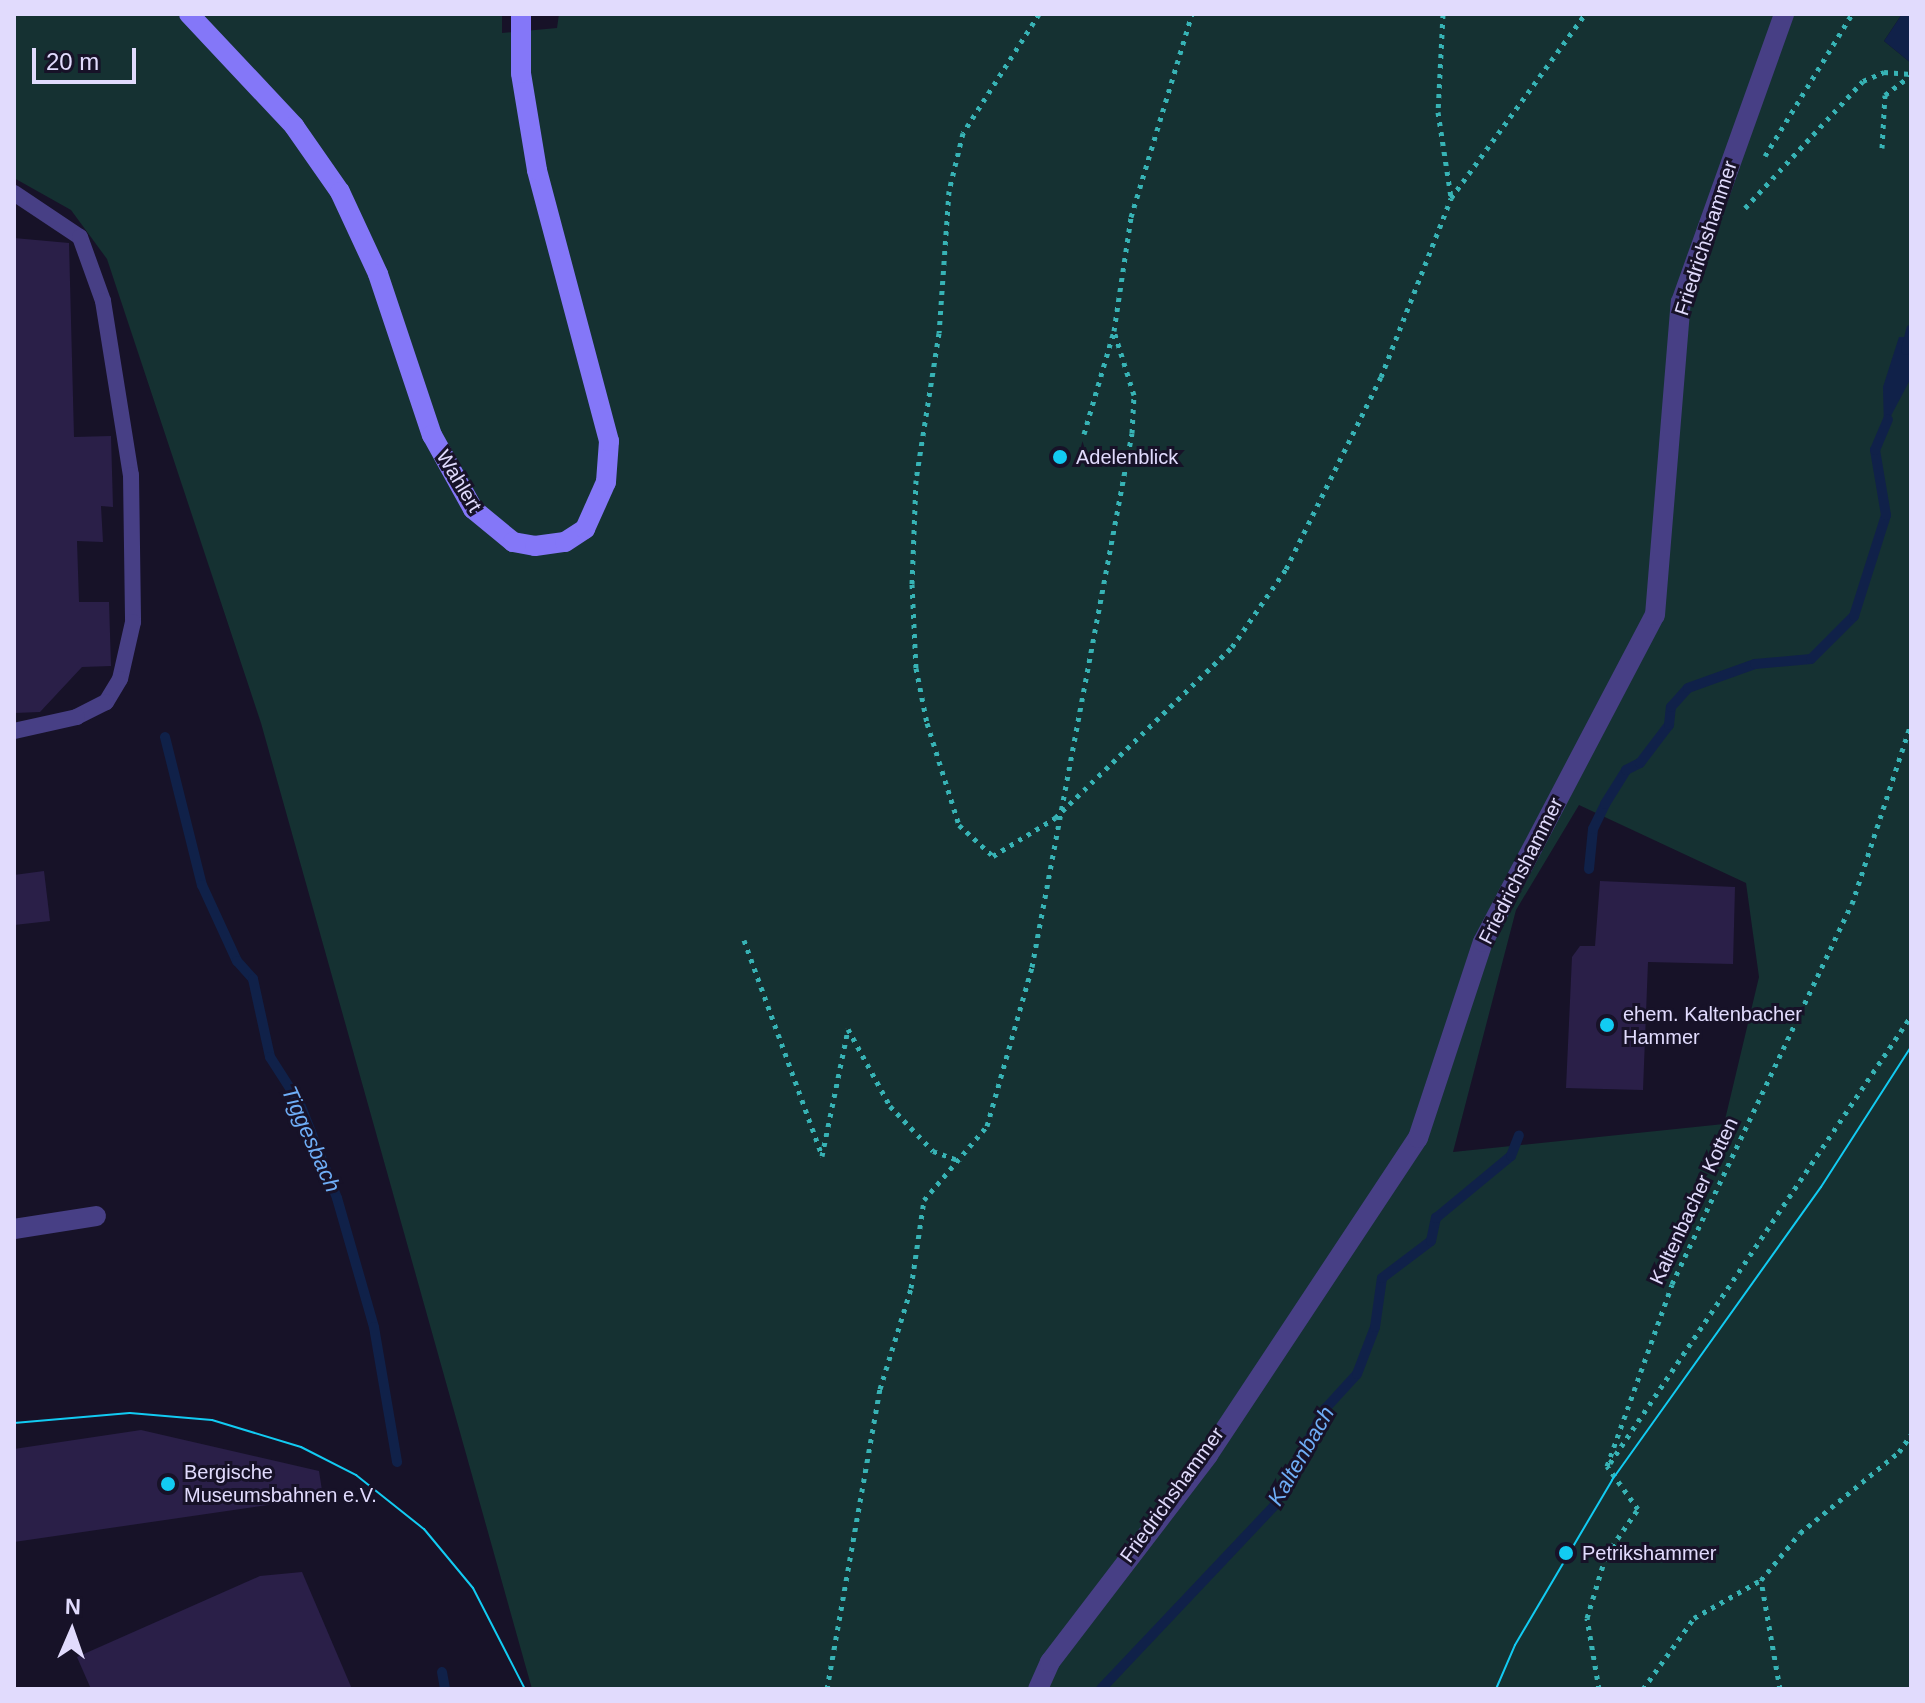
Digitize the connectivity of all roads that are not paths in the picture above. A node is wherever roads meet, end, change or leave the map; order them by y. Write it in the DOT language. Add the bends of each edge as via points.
graph roads {
  1 [pos="189,14"];
  2 [pos="521,14"];
  3 [pos="1784,14"];
  4 [pos="14,193"];
  5 [pos="14,731"];
  6 [pos="96,1216"];
  7 [pos="14,1229"];
  8 [pos="1038,1689"];
  1 -- 2 [label="main road, Wahlert" via="294,126 340,192 378,274 432,435 473,509 513,542 535,546 565,542 585,529 606,482 609,441 537,170 521,73"];
  3 -- 8 [label="street, Friedrichshammer" via="1681,302 1655,615 1483,942 1418,1138 1208,1455 1050,1662"];
  4 -- 5 [label="lane" via="80,237 103,301 131,475 133,622 120,679 106,702 77,717"];
  6 -- 7 [label="street"];
}
